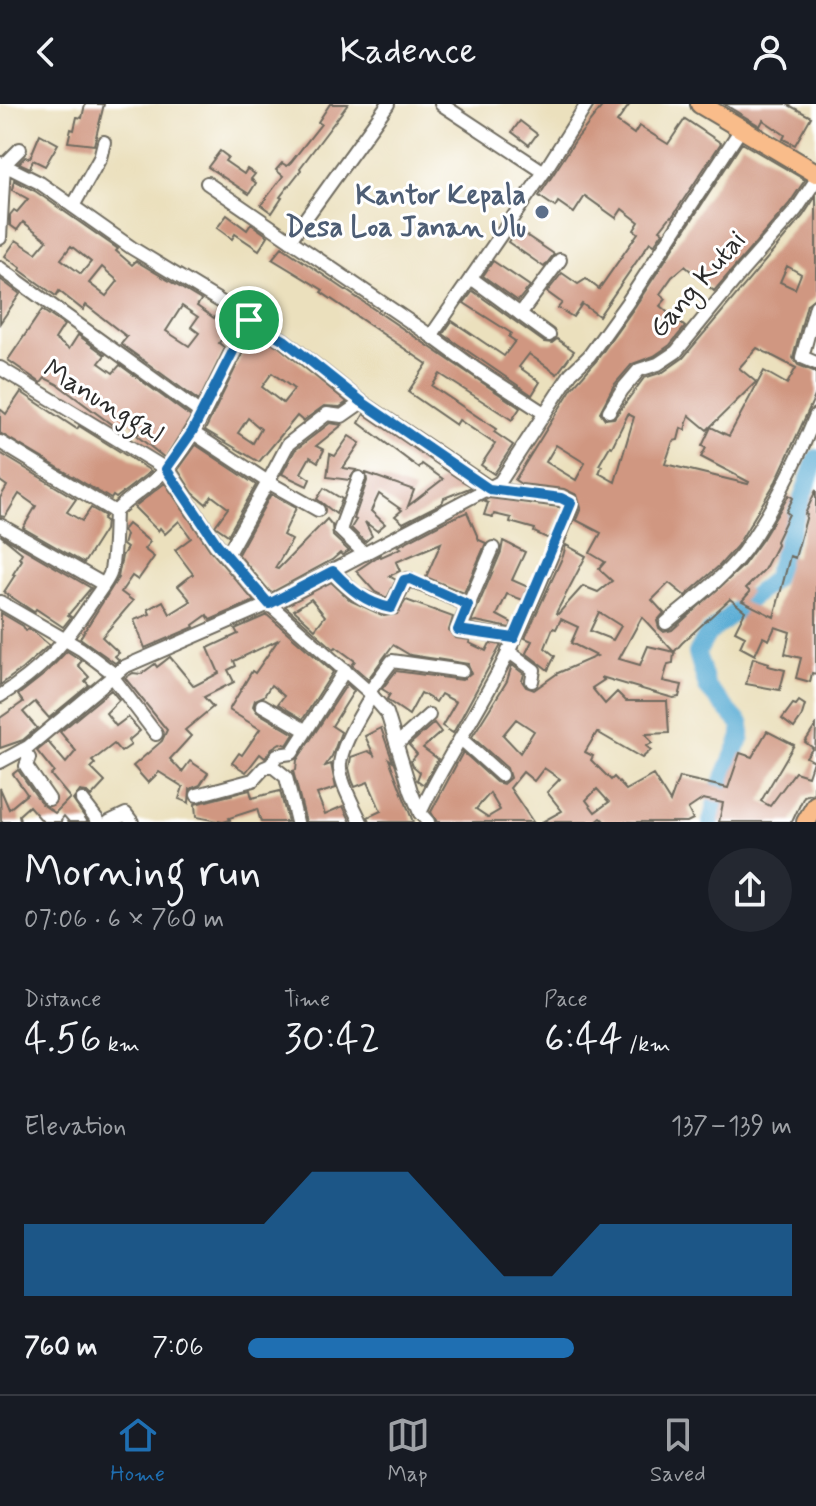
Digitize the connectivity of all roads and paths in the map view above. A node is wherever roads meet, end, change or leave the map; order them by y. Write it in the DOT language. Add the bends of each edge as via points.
graph roads {
  1 [pos="388,104"];
  2 [pos="441,104"];
  3 [pos="587,104"];
  4 [pos="700,104"];
  5 [pos="741,129"];
  6 [pos="104,142"];
  7 [pos="20,149"];
  8 [pos="2,164"];
  9 [pos="544,172"];
  10 [pos="816,173"];
  11 [pos="816,180"];
  12 [pos="207,183"];
  13 [pos="73,206"];
  14 [pos="0,238"];
  15 [pos="290,240"];
  16 [pos="560,260"];
  17 [pos="0,268"];
  18 [pos="471,278"];
  19 [pos="816,306"];
  20 [pos="520,314"];
  21 [pos="249,320"];
  22 [pos="549,335"];
  23 [pos="431,336"];
  24 [pos="816,363"];
  25 [pos="0,368"];
  26 [pos="362,402"];
  27 [pos="609,411"];
  28 [pos="544,413"];
  29 [pos="202,414"];
  30 [pos="816,415"];
  31 [pos="192,432"];
  32 [pos="0,442"];
  33 [pos="166,469"];
  34 [pos="359,478"];
  35 [pos="268,482"];
  36 [pos="489,489"];
  37 [pos="318,510"];
  38 [pos="115,512"];
  39 [pos="0,525"];
  40 [pos="493,548"];
  41 [pos="365,554"];
  42 [pos="227,555"];
  43 [pos="333,571"];
  44 [pos="103,584"];
  45 [pos="1,604"];
  46 [pos="269,604"];
  47 [pos="468,605"];
  48 [pos="666,623"];
  49 [pos="514,638"];
  50 [pos="65,641"];
  51 [pos="508,651"];
  52 [pos="345,670"];
  53 [pos="462,671"];
  54 [pos="113,675"];
  55 [pos="532,681"];
  56 [pos="371,693"];
  57 [pos="0,696"];
  58 [pos="262,705"];
  59 [pos="429,715"];
  60 [pos="305,730"];
  61 [pos="156,734"];
  62 [pos="461,739"];
  63 [pos="397,744"];
  64 [pos="23,750"];
  65 [pos="0,762"];
  66 [pos="271,765"];
  67 [pos="501,775"];
  68 [pos="197,795"];
  69 [pos="49,799"];
  70 [pos="82,800"];
  71 [pos="816,805"];
  72 [pos="424,817"];
  73 [pos="99,822"];
  74 [pos="109,822"];
  75 [pos="132,822"];
  76 [pos="297,822"];
  77 [pos="361,822"];
  78 [pos="806,822"];
  1 -- 15 [label="street"];
  2 -- 9 [label="street"];
  3 -- 9 [label="street"];
  4 -- 5 [label="highway"];
  5 -- 10 [label="highway"];
  5 -- 28 [label="street" via="627,303"];
  6 -- 13 [label="street"];
  7 -- 8 [label="street"];
  8 -- 13 [label="street"];
  8 -- 14 [label="street"];
  9 -- 18 [label="street"];
  11 -- 27 [label="street, Gang Kutai" via="676,352 639,370"];
  12 -- 15 [label="street"];
  13 -- 21 [label="street"];
  15 -- 23 [label="street"];
  16 -- 20 [label="street"];
  17 -- 29 [label="street"];
  18 -- 20 [label="street"];
  18 -- 23 [label="street"];
  19 -- 24 [label="street" via="802,357"];
  20 -- 22 [label="street"];
  21 -- 26 [label="street" via="284,340"];
  21 -- 29 [label="street"];
  23 -- 28 [label="street"];
  25 -- 33 [label="street, Manunggal"];
  26 -- 35 [label="street" via="342,416 327,414 288,444"];
  26 -- 36 [label="street"];
  28 -- 36 [label="street" via="503,479"];
  29 -- 31 [label="street"];
  30 -- 48 [label="street" via="743,553"];
  31 -- 33 [label="street"];
  31 -- 35 [label="street"];
  32 -- 38 [label="street"];
  33 -- 38 [label="street"];
  33 -- 42 [label="street, Manunggal"];
  34 -- 41 [label="street" via="340,530"];
  35 -- 37 [label="street"];
  35 -- 42 [label="street"];
  36 -- 41 [label="street"];
  36 -- 49 [label="street" via="561,498 572,505"];
  38 -- 44 [label="street" via="110,572"];
  39 -- 44 [label="street"];
  40 -- 47 [label="street"];
  41 -- 43 [label="street"];
  42 -- 46 [label="street, Manunggal"];
  43 -- 46 [label="street"];
  43 -- 47 [label="street" via="355,593 388,608 407,579"];
  44 -- 50 [label="street"];
  45 -- 50 [label="street"];
  46 -- 52 [label="street, Manunggal"];
  46 -- 54 [label="street"];
  47 -- 49 [label="street" via="458,630"];
  49 -- 51 [label="street"];
  50 -- 54 [label="street"];
  50 -- 57 [label="street" via="39,670"];
  51 -- 55 [label="street" via="534,670"];
  51 -- 62 [label="street"];
  52 -- 56 [label="street, Manunggal"];
  52 -- 60 [label="street"];
  53 -- 56 [label="street" via="392,661"];
  54 -- 61 [label="street"];
  54 -- 64 [label="street"];
  56 -- 63 [label="street, Manunggal" via="387,713"];
  56 -- 77 [label="street" via="340,764"];
  58 -- 60 [label="street"];
  59 -- 63 [label="street"];
  60 -- 66 [label="street" via="292,753 277,755"];
  62 -- 67 [label="street"];
  62 -- 72 [label="street" via="443,767"];
  63 -- 72 [label="street, Manunggal"];
  64 -- 65 [label="street"];
  64 -- 69 [label="street" via="29,758 26,766"];
  66 -- 68 [label="street" via="253,780"];
  66 -- 76 [label="street" via="286,777"];
  70 -- 73 [label="street"];
  71 -- 78 [label="highway"];
  74 -- 75 [label="street" via="126,814"];
}
